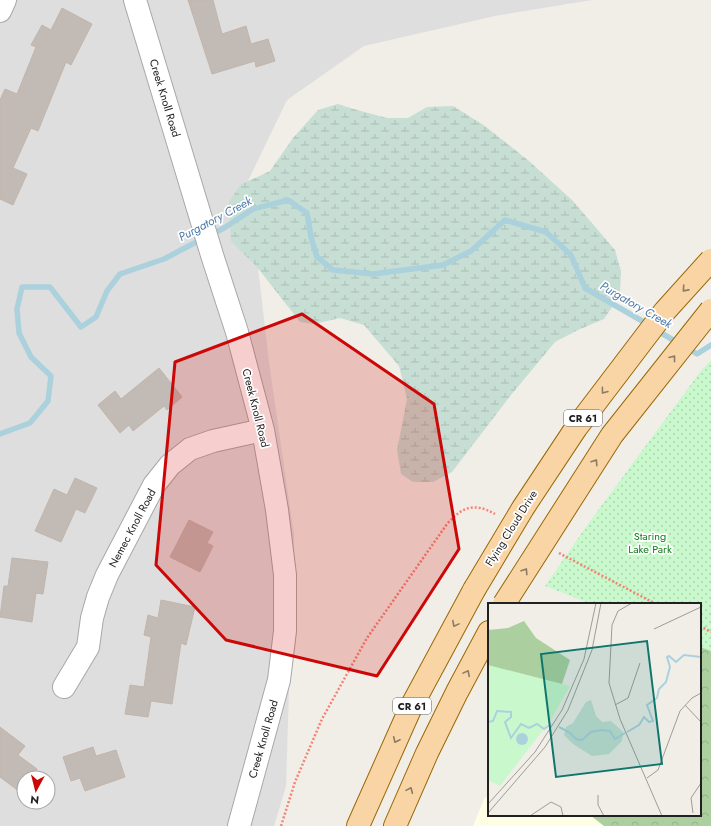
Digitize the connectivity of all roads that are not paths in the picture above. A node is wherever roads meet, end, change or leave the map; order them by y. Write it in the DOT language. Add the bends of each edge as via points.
graph roads {
  1 [pos="5,0"];
  2 [pos="135,0"];
  3 [pos="0,11"];
  4 [pos="711,260"];
  5 [pos="711,310"];
  6 [pos="263,430"];
  7 [pos="505,603"];
  8 [pos="488,634"];
  9 [pos="64,687"];
  10 [pos="239,826"];
  11 [pos="358,826"];
  12 [pos="395,826"];
  1 -- 3 [label="street"];
  2 -- 6 [label="street, Creek Knoll Road" via="237,332"];
  4 -- 11 [label="main road, Flying Cloud Drive / CR 61, one-way, bridge" via="665,312 576,428 523,508 474,590 411,707"];
  7 -- 5 [label="main road, CR 61, one-way, bridge" via="612,435"];
  6 -- 9 [label="street, Nemec Knoll Road" via="190,449 170,465 154,485 107,575 92,618 88,647"];
  6 -- 10 [label="street, Creek Knoll Road" via="285,575 285,631 279,680"];
  12 -- 8 [label="main road, CR 61, one-way" via="430,746"];
}
